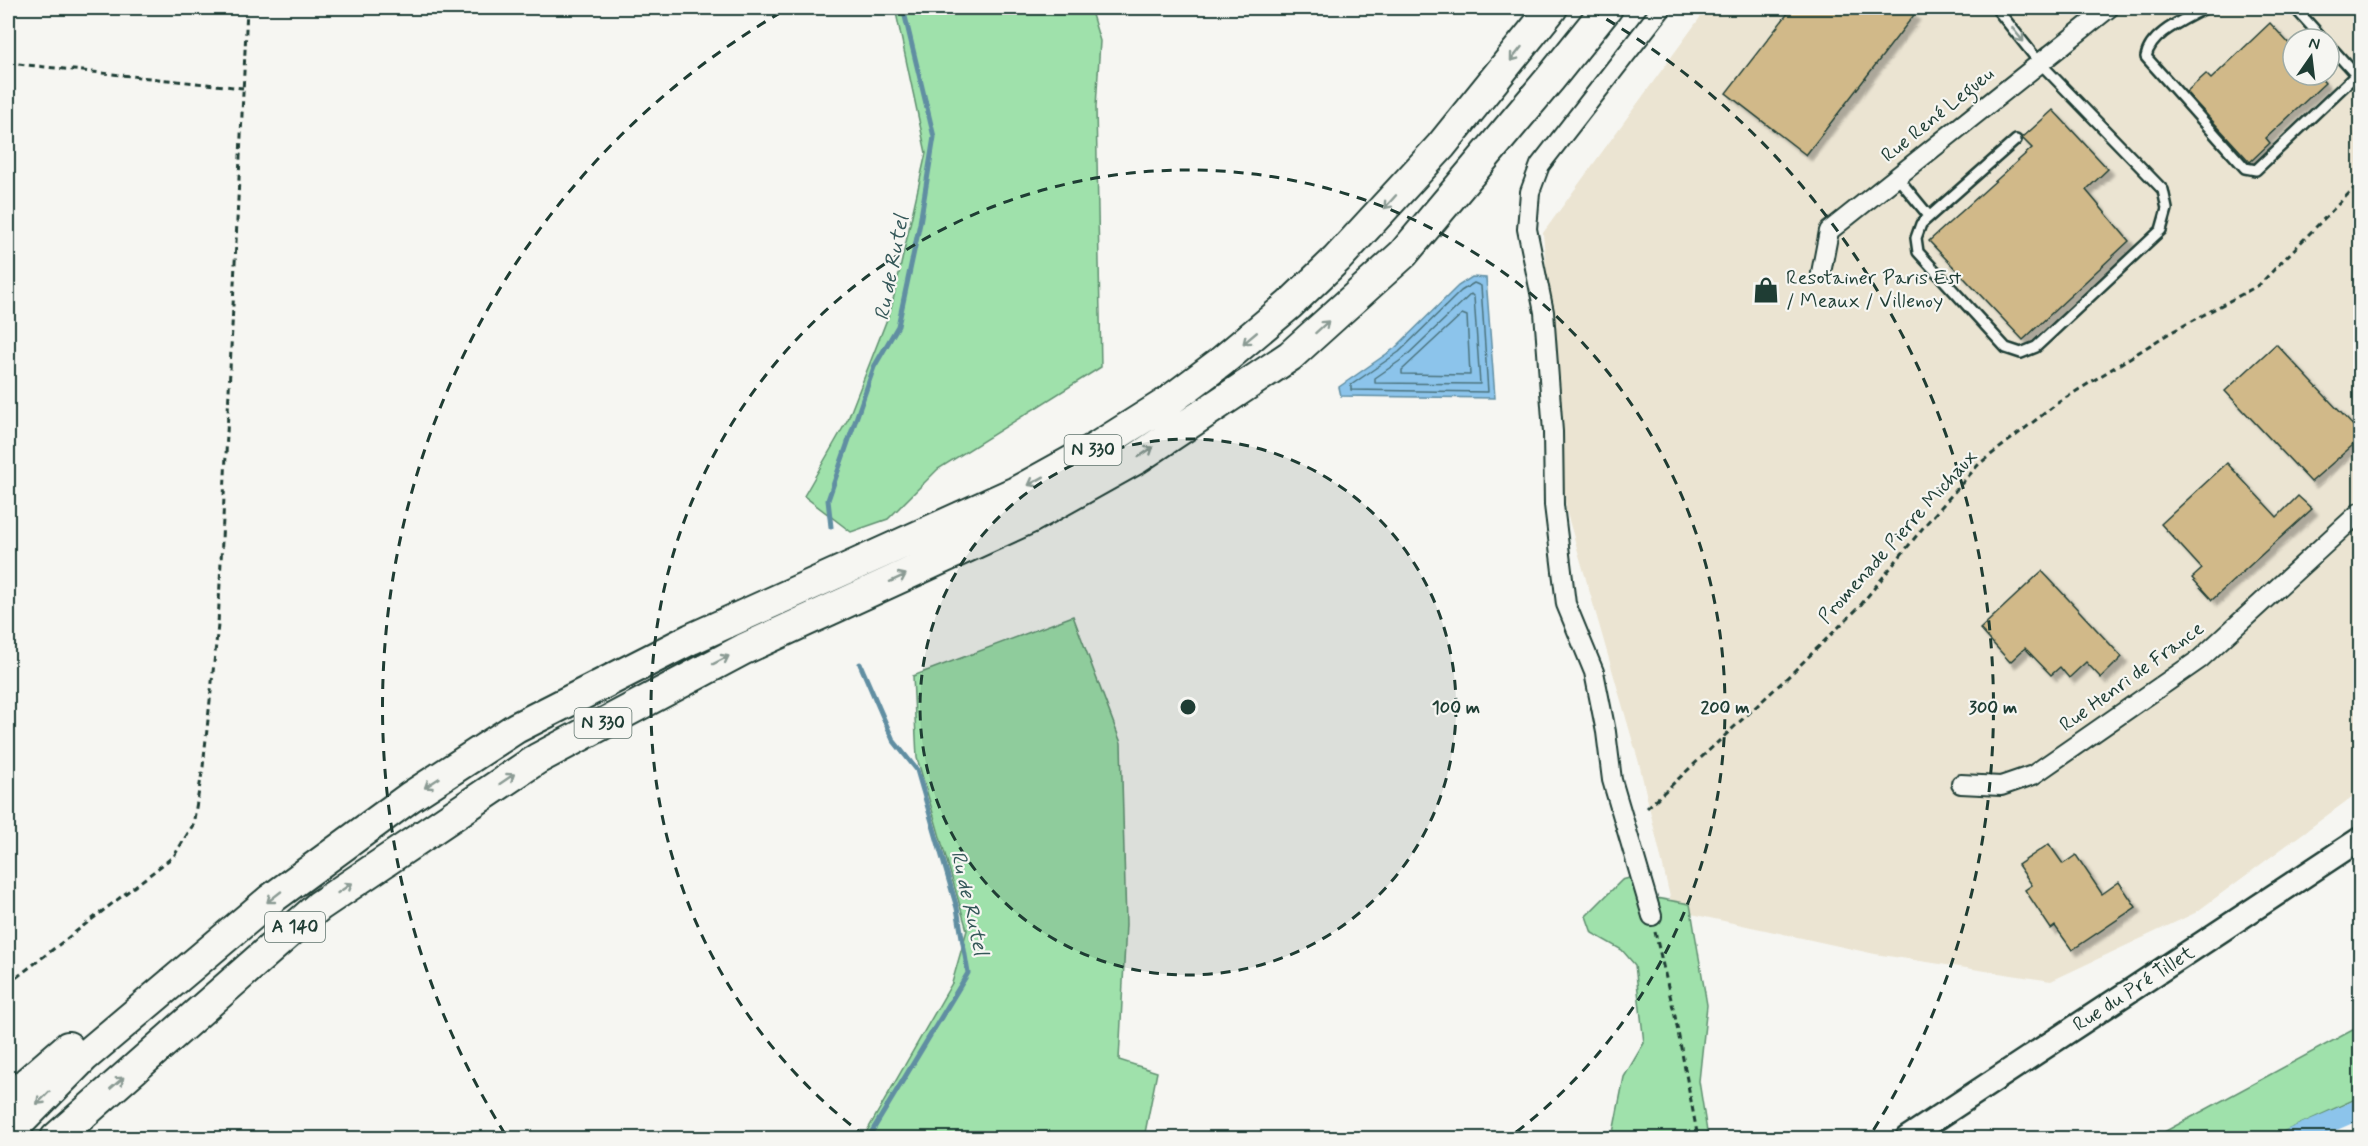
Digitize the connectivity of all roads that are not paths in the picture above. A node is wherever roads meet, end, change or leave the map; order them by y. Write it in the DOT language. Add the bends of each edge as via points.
graph roads {
  1 [pos="1552,8"];
  2 [pos="1607,8"];
  3 [pos="1662,8"];
  4 [pos="1996,8"];
  5 [pos="2109,8"];
  6 [pos="2205,8"];
  7 [pos="2295,8"];
  8 [pos="2313,27"];
  9 [pos="2341,57"];
  10 [pos="2039,62"];
  11 [pos="2358,73"];
  12 [pos="2016,140"];
  13 [pos="1897,177"];
  14 [pos="1929,216"];
  15 [pos="1821,273"];
  16 [pos="2361,512"];
  17 [pos="516,728"];
  18 [pos="537,759"];
  19 [pos="1961,783"];
  20 [pos="2361,839"];
  21 [pos="1652,916"];
  22 [pos="148,1002"];
  23 [pos="8,1099"];
  24 [pos="65,1133"];
  25 [pos="8,1134"];
  26 [pos="1907,1138"];
  1 -- 17 [label="highway, N 330, one-way" via="1441,146 1337,260 1255,334 1165,404 1016,492 691,639"];
  18 -- 2 [label="highway, N 330, one-way" via="744,649 1032,517 1136,459 1290,356 1402,254"];
  3 -- 21 [label="street" via="1540,165 1530,192 1527,229 1544,312 1554,432 1554,505 1566,604 1594,672 1612,780"];
  4 -- 10 [label="lane, one-way"];
  5 -- 10 [label="street, Rue René Legueu"];
  6 -- 11 [label="lane" via="2157,37 2146,57 2245,168 2256,170"];
  7 -- 8 [label="lane"];
  9 -- 11 [label="lane"];
  10 -- 13 [label="street, Rue René Legueu"];
  10 -- 14 [label="lane" via="2163,190 2168,208 2162,230 2036,347 2021,353 2006,348 1918,252 1916,238"];
  12 -- 14 [label="lane"];
  13 -- 14 [label="lane"];
  13 -- 15 [label="street, Rue René Legueu" via="1829,231"];
  16 -- 19 [label="street, Rue Henri de France" via="2200,659 2033,775 2001,786"];
  17 -- 22 [label="highway, A 140, one-way" via="410,797 271,899"];
  24 -- 18 [label="highway, A 140, one-way" via="319,906"];
  20 -- 26 [label="street, Rue du Pré Tillet"];
  22 -- 23 [label="highway" via="102,1018"];
  22 -- 25 [label="highway, A 140, one-way" via="84,1057"];
}
